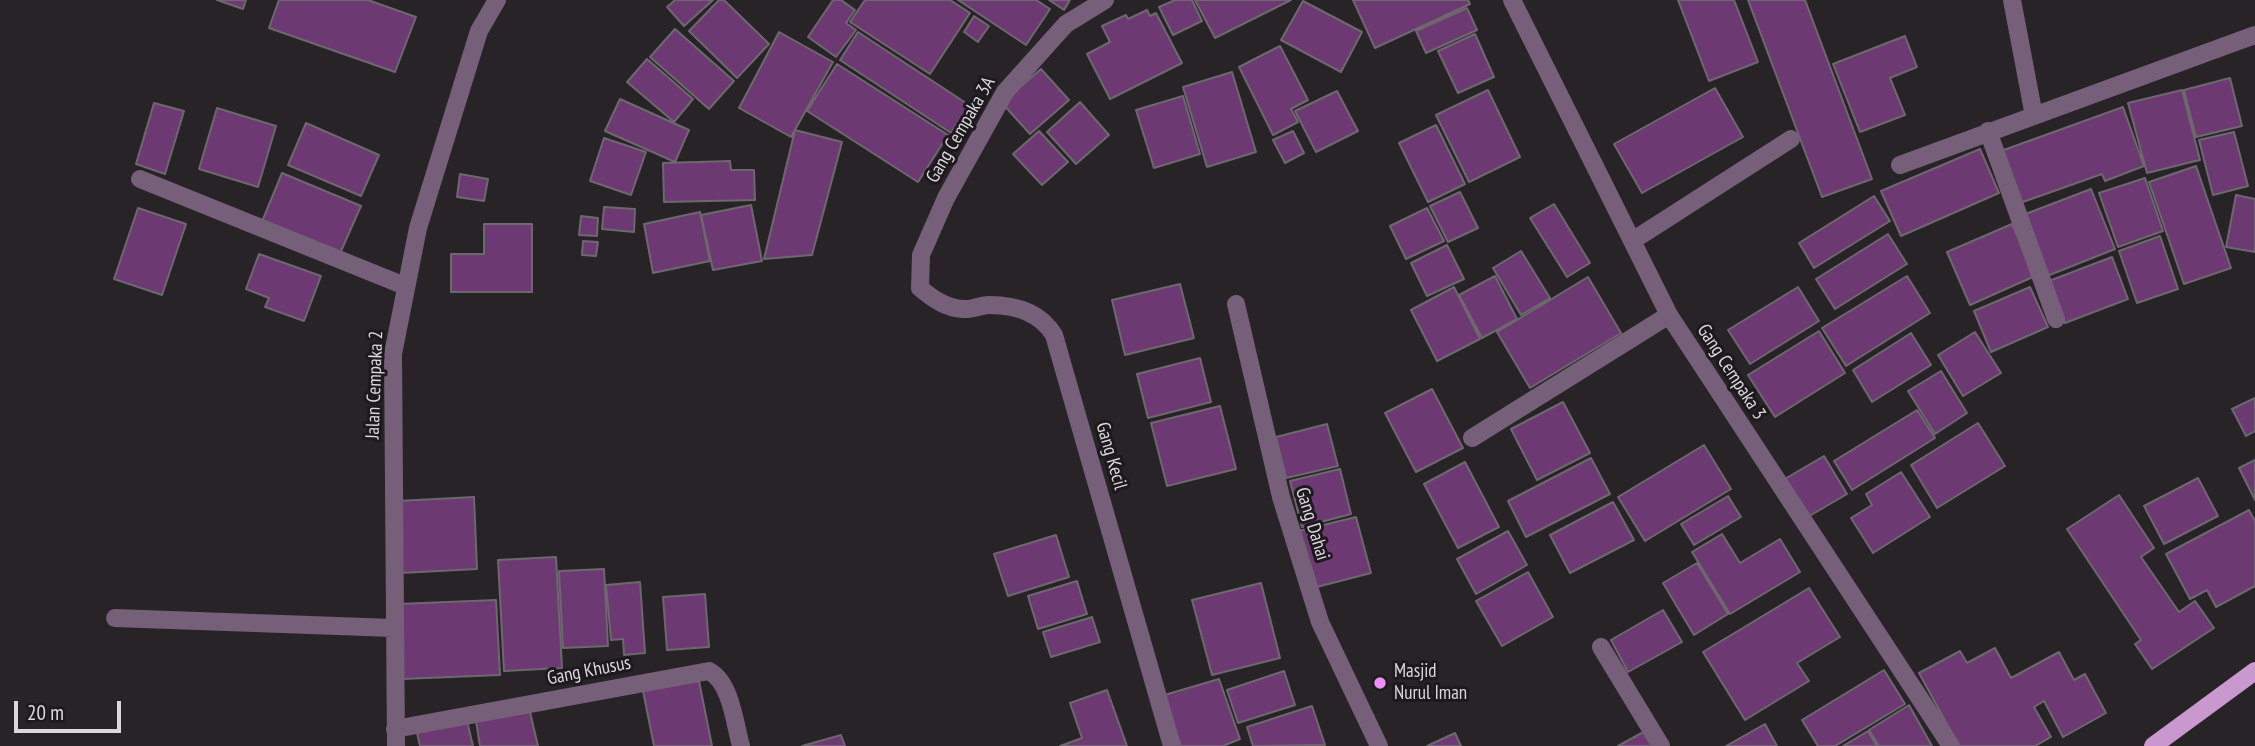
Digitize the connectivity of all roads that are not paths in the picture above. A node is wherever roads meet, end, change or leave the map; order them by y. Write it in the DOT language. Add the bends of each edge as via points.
graph roads {
  1 [pos="497,0"];
  2 [pos="1105,0"];
  3 [pos="1512,0"];
  4 [pos="2012,0"];
  5 [pos="2255,35"];
  6 [pos="2034,116"];
  7 [pos="1988,131"];
  8 [pos="1791,139"];
  9 [pos="1900,165"];
  10 [pos="141,179"];
  11 [pos="1632,241"];
  12 [pos="919,276"];
  13 [pos="405,286"];
  14 [pos="1236,304"];
  15 [pos="1669,315"];
  16 [pos="2056,318"];
  17 [pos="1472,438"];
  18 [pos="115,618"];
  19 [pos="393,628"];
  20 [pos="1601,647"];
  21 [pos="2255,671"];
  22 [pos="396,737"];
  23 [pos="741,746"];
  24 [pos="1172,746"];
  25 [pos="1379,746"];
  26 [pos="1661,746"];
  27 [pos="1951,746"];
  28 [pos="2153,746"];
  1 -- 13 [label="street, Jalan Cempaka 2" via="479,31 418,228"];
  2 -- 12 [label="street, Gang Cempaka 3A" via="1066,24 1004,92 946,198 921,254"];
  3 -- 11 [label="street, Gang Cempaka 3"];
  4 -- 6 [label="street"];
  5 -- 6 [label="street"];
  6 -- 7 [label="street"];
  7 -- 9 [label="street"];
  7 -- 16 [label="street"];
  8 -- 11 [label="street"];
  10 -- 13 [label="street"];
  11 -- 15 [label="street, Gang Cempaka 3"];
  12 -- 24 [label="street, Gang Kecil" via="920,288 937,302 965,310 988,305 1027,310 1046,322 1054,335"];
  13 -- 19 [label="street, Jalan Cempaka 2" via="393,354"];
  14 -- 25 [label="street, Gang Dahai" via="1281,497 1320,622"];
  15 -- 17 [label="street"];
  15 -- 27 [label="street, Gang Cempaka 3"];
  18 -- 19 [label="street"];
  19 -- 22 [label="street, Jalan Cempaka 2"];
  20 -- 26 [label="street"];
  21 -- 28 [label="main road"];
  22 -- 23 [label="street, Gang Khusus" via="709,671 725,690"];
}
